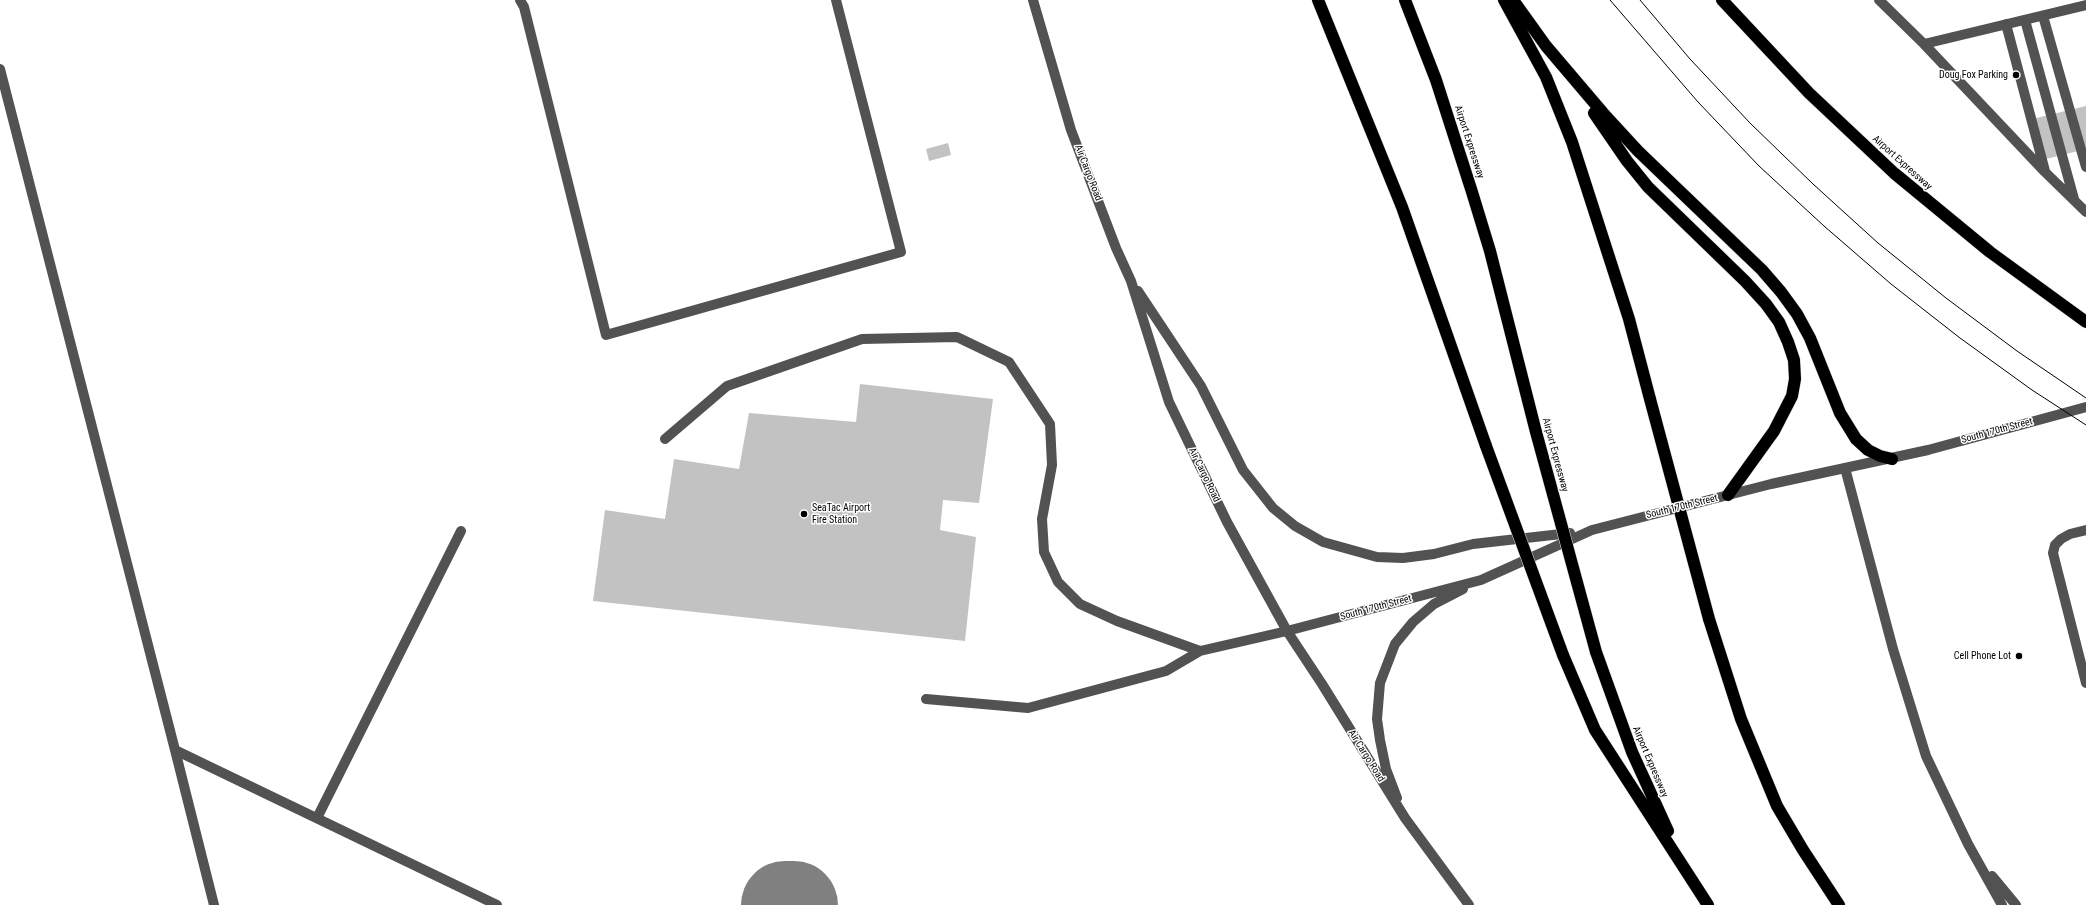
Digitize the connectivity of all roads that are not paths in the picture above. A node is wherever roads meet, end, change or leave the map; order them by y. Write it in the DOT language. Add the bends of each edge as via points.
graph roads {
  1 [pos="520,0"];
  2 [pos="836,0"];
  3 [pos="1033,0"];
  4 [pos="1318,0"];
  5 [pos="1405,0"];
  6 [pos="1504,0"];
  7 [pos="1512,0"];
  8 [pos="1722,0"];
  9 [pos="1879,0"];
  10 [pos="2086,5"];
  11 [pos="2043,16"];
  12 [pos="2025,20"];
  13 [pos="2006,24"];
  14 [pos="1924,44"];
  15 [pos="0,70"];
  16 [pos="1568,74"];
  17 [pos="2086,168"];
  18 [pos="2045,172"];
  19 [pos="2074,200"];
  20 [pos="2086,212"];
  21 [pos="1130,281"];
  22 [pos="2086,322"];
  23 [pos="2086,407"];
  24 [pos="665,439"];
  25 [pos="1892,458"];
  26 [pos="1845,468"];
  27 [pos="1728,495"];
  28 [pos="1592,530"];
  29 [pos="2086,530"];
  30 [pos="461,531"];
  31 [pos="1481,580"];
  32 [pos="1287,631"];
  33 [pos="1200,650"];
  34 [pos="2086,683"];
  35 [pos="926,699"];
  36 [pos="175,750"];
  37 [pos="317,818"];
  38 [pos="1405,818"];
  39 [pos="1968,844"];
  40 [pos="214,905"];
  41 [pos="497,905"];
  42 [pos="1469,905"];
  43 [pos="1708,905"];
  44 [pos="1839,905"];
  45 [pos="2002,905"];
  46 [pos="2016,905"];
  1 -- 2 [label="street" via="524,7 606,335 901,252"];
  3 -- 21 [label="street, Air Cargo Road" via="1071,130"];
  4 -- 43 [label="highway, bridge" via="1402,207 1563,655 1595,730"];
  5 -- 43 [label="highway, Airport Expressway, bridge" via="1436,80 1472,192 1596,652 1635,759 1661,818"];
  6 -- 44 [label="highway, bridge" via="1546,76 1570,135 1624,305 1709,620 1742,719 1777,806"];
  7 -- 16 [label="highway"];
  8 -- 22 [label="highway, Airport Expressway" via="1809,93 1894,173 1990,252"];
  9 -- 14 [label="street"];
  10 -- 11 [label="street"];
  11 -- 12 [label="street"];
  11 -- 17 [label="street"];
  12 -- 13 [label="street"];
  12 -- 19 [label="street"];
  13 -- 14 [label="street"];
  13 -- 18 [label="street"];
  14 -- 18 [label="street"];
  15 -- 36 [label="street"];
  16 -- 25 [label="highway" via="1638,151 1762,270 1781,292 1810,338 1840,413 1856,439 1868,450"];
  16 -- 27 [label="highway" via="1644,182 1745,281 1779,322 1788,342 1794,360 1795,379 1792,396 1774,431"];
  18 -- 19 [label="street"];
  19 -- 20 [label="street"];
  21 -- 28 [label="street" via="1201,386 1243,470 1273,508 1295,526 1322,542 1377,557 1403,558 1434,554 1473,544"];
  21 -- 32 [label="street, Air Cargo Road" via="1169,402 1227,522"];
  23 -- 25 [label="street, South 170th Street"];
  24 -- 33 [label="street" via="726,386 862,339 957,338 1009,362 1050,424 1052,465 1042,518 1044,552 1058,582 1080,604"];
  25 -- 26 [label="street, South 170th Street"];
  26 -- 27 [label="street, South 170th Street"];
  26 -- 39 [label="street" via="1891,642 1926,756"];
  27 -- 28 [label="street, South 170th Street"];
  28 -- 31 [label="street, South 170th Street"];
  29 -- 34 [label="street" via="2060,539 2053,553"];
  30 -- 37 [label="street"];
  31 -- 32 [label="street, South 170th Street"];
  31 -- 38 [label="street" via="1434,604 1413,622 1395,644 1380,683 1377,719 1380,740 1386,769"];
  32 -- 33 [label="street, South 170th Street"];
  32 -- 38 [label="street, Air Cargo Road"];
  33 -- 35 [label="street" via="1166,672 1028,708"];
  36 -- 37 [label="street"];
  36 -- 40 [label="street"];
  37 -- 41 [label="street"];
  38 -- 42 [label="street, Air Cargo Road"];
  39 -- 45 [label="street"];
  39 -- 46 [label="street" via="2000,888"];
}
